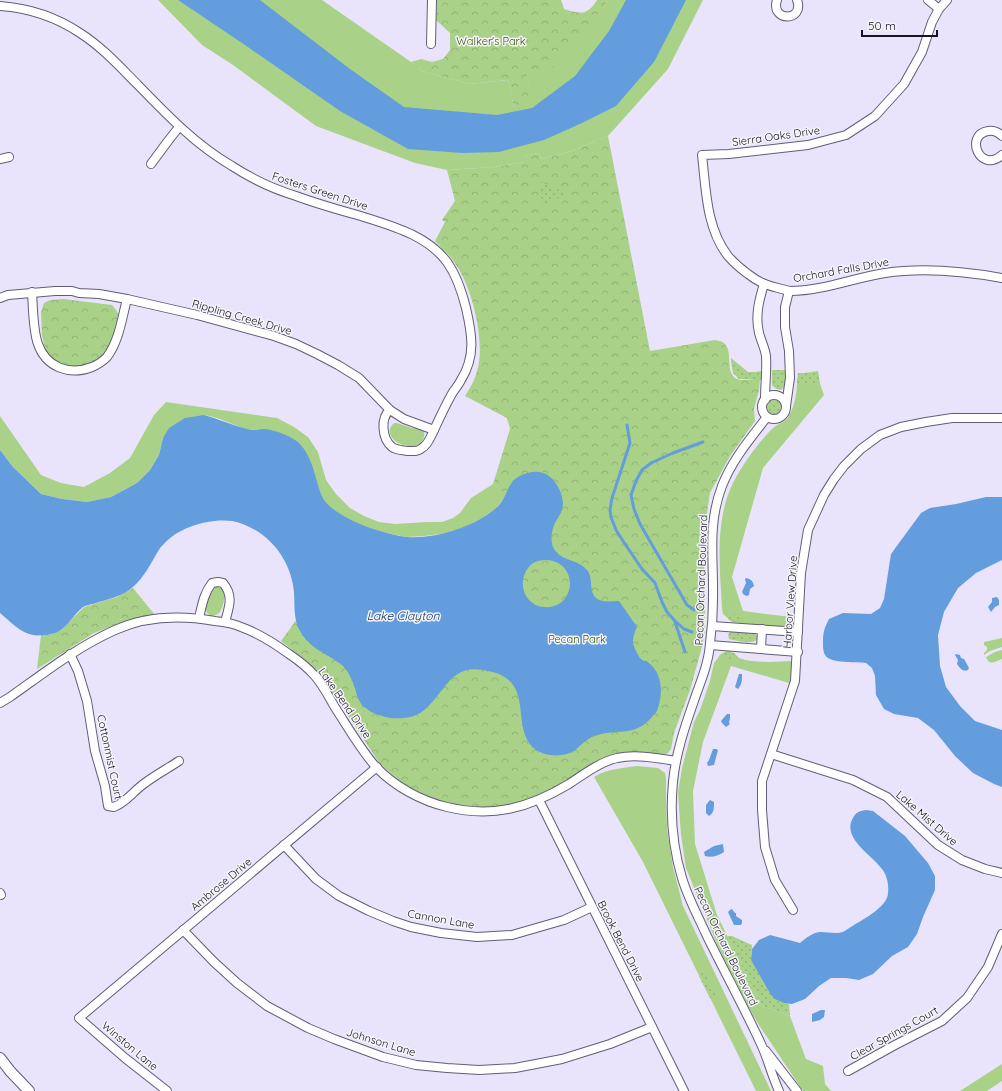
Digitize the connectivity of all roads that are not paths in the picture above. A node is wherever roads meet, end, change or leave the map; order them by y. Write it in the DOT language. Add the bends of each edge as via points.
graph roads {
  1 [pos="432,0"];
  2 [pos="777,0"];
  3 [pos="797,0"];
  4 [pos="928,0"];
  5 [pos="947,0"];
  6 [pos="0,6"];
  7 [pos="939,9"];
  8 [pos="431,44"];
  9 [pos="179,127"];
  10 [pos="1002,136"];
  11 [pos="702,155"];
  12 [pos="9,157"];
  13 [pos="0,159"];
  14 [pos="1001,159"];
  15 [pos="152,164"];
  16 [pos="1002,278"];
  17 [pos="764,284"];
  18 [pos="789,291"];
  19 [pos="32,292"];
  20 [pos="0,298"];
  21 [pos="127,299"];
  22 [pos="764,400"];
  23 [pos="786,406"];
  24 [pos="390,410"];
  25 [pos="767,417"];
  26 [pos="1002,418"];
  27 [pos="434,430"];
  28 [pos="199,618"];
  29 [pos="225,622"];
  30 [pos="712,626"];
  31 [pos="762,629"];
  32 [pos="798,632"];
  33 [pos="710,645"];
  34 [pos="761,649"];
  35 [pos="798,652"];
  36 [pos="70,654"];
  37 [pos="0,703"];
  38 [pos="771,754"];
  39 [pos="179,761"];
  40 [pos="676,761"];
  41 [pos="377,767"];
  42 [pos="539,800"];
  43 [pos="284,845"];
  44 [pos="1002,873"];
  45 [pos="592,907"];
  46 [pos="793,910"];
  47 [pos="183,930"];
  48 [pos="1002,934"];
  49 [pos="79,1018"];
  50 [pos="652,1027"];
  51 [pos="762,1046"];
  52 [pos="0,1058"];
  53 [pos="848,1071"];
  54 [pos="29,1091"];
  55 [pos="167,1091"];
  56 [pos="684,1091"];
  57 [pos="779,1091"];
  58 [pos="797,1091"];
  1 -- 8 [label="street"];
  2 -- 3 [label="street" via="777,10 788,17 796,14 799,5"];
  4 -- 7 [label="street"];
  5 -- 7 [label="street, Sierra Oaks Drive"];
  6 -- 9 [label="street, Fosters Green Drive" via="45,15 80,33 111,58"];
  7 -- 11 [label="street, Sierra Oaks Drive" via="922,52 904,84 875,116 846,135 808,145"];
  9 -- 15 [label="street"];
  9 -- 27 [label="street, Fosters Green Drive" via="208,151 255,180 296,197 410,233 430,245 447,262 462,293 470,324 472,347 470,362"];
  10 -- 14 [label="street" via="989,130 983,132 976,142 978,153 982,157 987,160"];
  11 -- 17 [label="street, Orchard Falls Drive" via="709,213 719,242 739,267"];
  12 -- 13 [label="street"];
  16 -- 18 [label="street, Orchard Falls Drive" via="925,269 885,273"];
  17 -- 18 [label="street, Orchard Falls Drive"];
  17 -- 22 [label="street" via="757,320 766,355"];
  18 -- 23 [label="street" via="785,307 790,378"];
  19 -- 20 [label="street, Rippling Creek Drive"];
  19 -- 21 [label="street, Rippling Creek Drive" via="72,291"];
  19 -- 21 [label="street" via="35,331 43,354 52,364 64,370 75,371 96,366 113,348"];
  21 -- 24 [label="street, Rippling Creek Drive" via="233,325 296,344 359,378"];
  22 -- 23 [label="street" via="777,395"];
  22 -- 25 [label="street" via="762,409"];
  23 -- 25 [label="street" via="784,415 780,418"];
  24 -- 27 [label="street, Rippling Creek Drive" via="404,420"];
  24 -- 27 [label="street" via="384,421 386,440 392,447 414,451 422,449"];
  25 -- 30 [label="street, Pecan Orchard Boulevard" via="731,466 719,496 712,528"];
  26 -- 32 [label="street, Harbor View Drive" via="952,418 901,427 880,435 844,466 824,495 808,530 801,573"];
  28 -- 29 [label="street, Lake Bend Drive"];
  28 -- 29 [label="street" via="207,589 212,583 218,582 223,583 230,593"];
  28 -- 36 [label="street, Lake Bend Drive" via="165,618 140,622 96,639"];
  29 -- 41 [label="street, Lake Bend Drive" via="242,627 274,644 316,677"];
  30 -- 31 [label="street"];
  30 -- 33 [label="street, Pecan Orchard Boulevard"];
  31 -- 32 [label="street"];
  31 -- 34 [label="street"];
  32 -- 35 [label="street, Harbor View Drive"];
  33 -- 34 [label="street"];
  33 -- 40 [label="street, Pecan Orchard Boulevard"];
  34 -- 35 [label="street"];
  35 -- 38 [label="street, Harbor View Drive" via="795,681"];
  36 -- 37 [label="street, Lake Bend Drive"];
  36 -- 39 [label="street, Cottonmist Court" via="87,701 108,806 120,805 141,786"];
  38 -- 44 [label="street, Lake Mist Drive" via="853,780 880,793 938,845 962,860"];
  38 -- 46 [label="street, Harbor View Drive" via="762,781 765,847 775,880"];
  40 -- 42 [label="street, Lake Bend Drive" via="632,756 618,758"];
  40 -- 51 [label="street, Pecan Orchard Boulevard" via="672,807 682,876 694,910"];
  41 -- 42 [label="street, Lake Bend Drive" via="408,792 427,801 459,810 488,812 510,809"];
  41 -- 43 [label="street, Ambrose Drive"];
  42 -- 45 [label="street, Brook Bend Drive"];
  43 -- 45 [label="street, Cannon Lane" via="316,879 339,896 411,927 477,937 512,935 564,920"];
  43 -- 47 [label="street, Ambrose Drive"];
  45 -- 50 [label="street, Brook Bend Drive"];
  47 -- 49 [label="street, Ambrose Drive"];
  47 -- 50 [label="street, Johnson Lane" via="237,983 279,1013 334,1039 383,1057 416,1065 479,1070 515,1068 562,1059"];
  48 -- 53 [label="street, Clear Springs Court" via="988,967 966,998 942,1021"];
  49 -- 55 [label="street, Winston Lane"];
  50 -- 56 [label="street, Brook Bend Drive"];
  51 -- 57 [label="street, Pecan Orchard Boulevard"];
  51 -- 58 [label="street, Pecan Orchard Boulevard"];
  52 -- 54 [label="street"];
}
